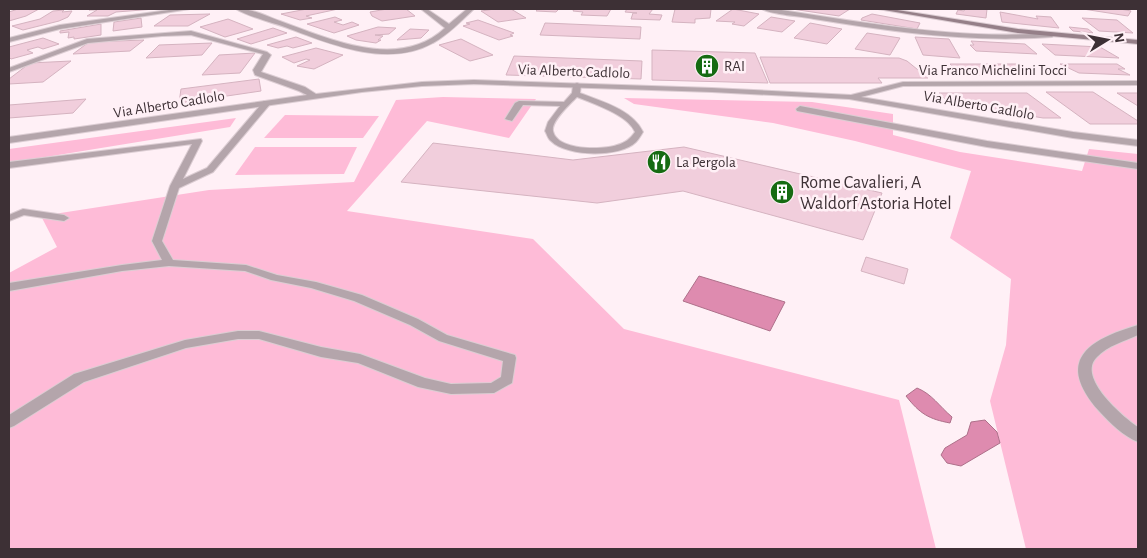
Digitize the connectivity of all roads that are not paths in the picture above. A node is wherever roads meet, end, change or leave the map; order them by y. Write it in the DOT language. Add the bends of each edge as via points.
graph roads {
  1 [pos="187,9"];
  2 [pos="239,9"];
  3 [pos="424,9"];
  4 [pos="472,9"];
  5 [pos="765,9"];
  6 [pos="881,9"];
  7 [pos="448,27"];
  8 [pos="1052,35"];
  9 [pos="9,40"];
  10 [pos="1138,42"];
  11 [pos="9,70"];
  12 [pos="1138,83"];
  13 [pos="576,90"];
  14 [pos="313,96"];
  15 [pos="849,97"];
  16 [pos="267,103"];
  17 [pos="565,104"];
  18 [pos="800,109"];
  19 [pos="509,119"];
  20 [pos="9,140"];
  21 [pos="1138,143"];
  22 [pos="9,165"];
  23 [pos="1138,166"];
  24 [pos="175,186"];
  25 [pos="9,218"];
  26 [pos="64,218"];
  27 [pos="169,263"];
  28 [pos="9,287"];
  29 [pos="1138,330"];
  30 [pos="9,422"];
  31 [pos="1138,435"];
  1 -- 9 [label="street" via="60,27"];
  2 -- 7 [label="street" via="363,49 395,50 422,46"];
  3 -- 7 [label="street"];
  4 -- 7 [label="street"];
  5 -- 8 [label="street" via="938,34 1005,39"];
  6 -- 8 [label="main road"];
  8 -- 10 [label="main road"];
  11 -- 14 [label="street" via="87,41 191,33 265,53 266,58 258,73"];
  12 -- 15 [label="street, Via Franco Michelini Tocci" via="903,84"];
  13 -- 14 [label="street, Via Alberto Cadlolo" via="490,82 376,88"];
  13 -- 15 [label="street, Via Alberto Cadlolo" via="803,93"];
  13 -- 17 [label="lane"];
  13 -- 17 [label="lane" via="632,120 639,129 635,140 626,146 600,151 575,150 562,145 549,132 550,125"];
  14 -- 16 [label="street, Via Alberto Cadlolo"];
  15 -- 21 [label="street, Via Alberto Cadlolo" via="1065,134"];
  16 -- 20 [label="street, Via Alberto Cadlolo"];
  16 -- 24 [label="lane" via="210,170"];
  17 -- 19 [label="lane" via="522,103"];
  18 -- 23 [label="street" via="987,144"];
  22 -- 24 [label="lane" via="198,141"];
  24 -- 27 [label="lane" via="157,241"];
  25 -- 26 [label="lane" via="23,212"];
  27 -- 28 [label="lane"];
  27 -- 30 [label="lane" via="246,268 358,298 443,338 510,358 507,378 494,388 451,389 423,383 360,359 260,335 238,335 185,344 79,378"];
  29 -- 31 [label="street" via="1092,353 1085,370 1088,382 1102,404"];
}
